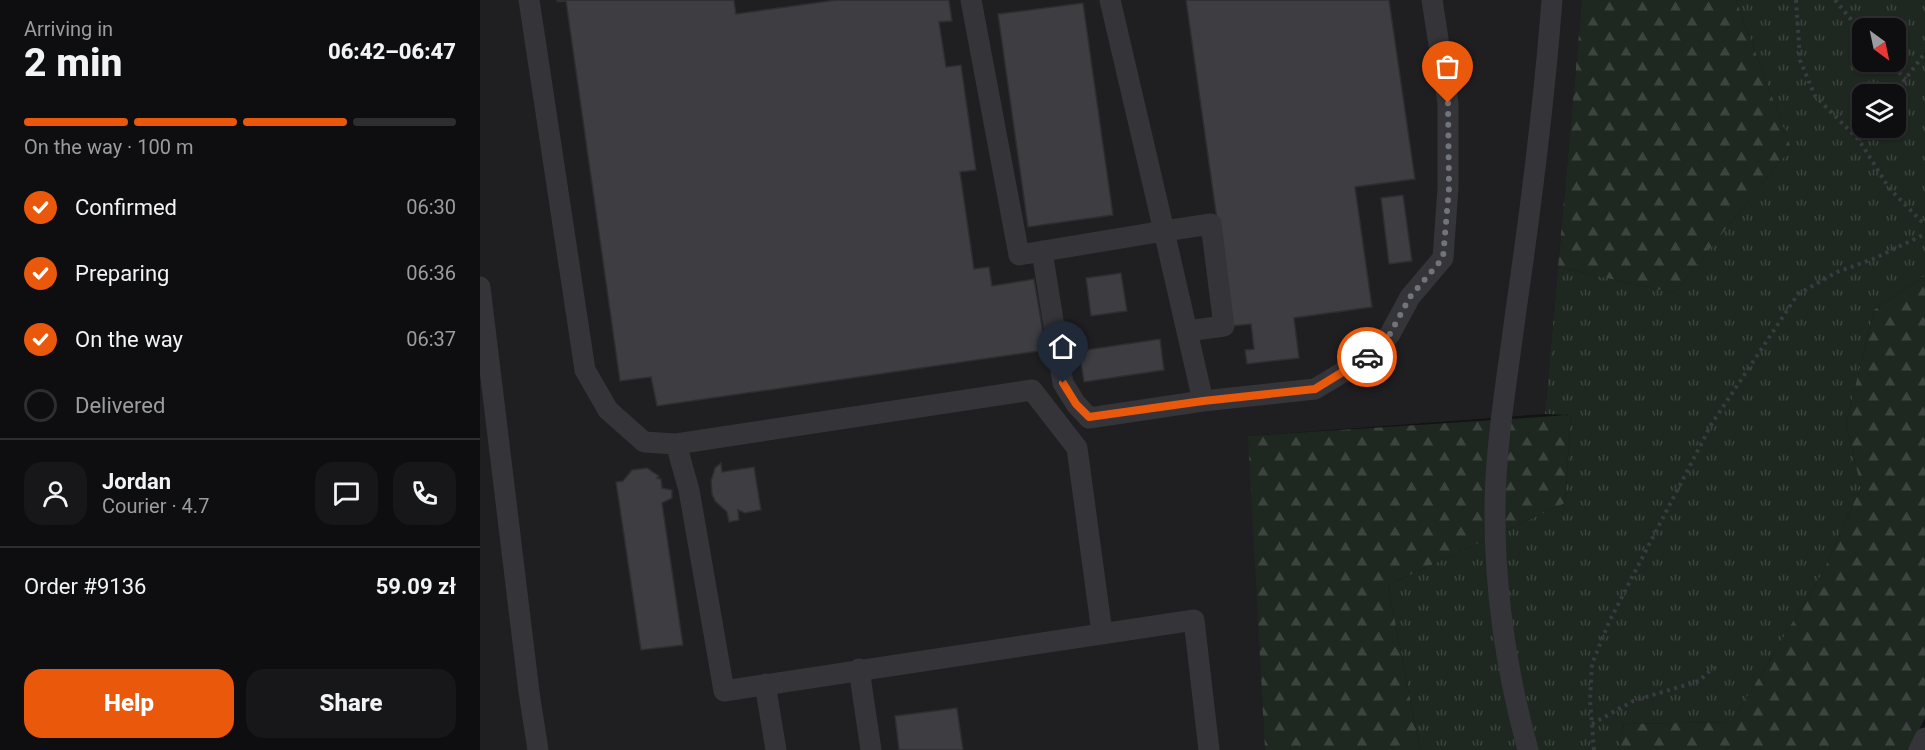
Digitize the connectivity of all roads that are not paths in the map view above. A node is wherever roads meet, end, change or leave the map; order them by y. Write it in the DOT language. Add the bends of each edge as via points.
graph roads {
  1 [pos="529,0"];
  2 [pos="971,0"];
  3 [pos="1110,0"];
  4 [pos="1432,0"];
  5 [pos="1552,0"];
  6 [pos="1164,231"];
  7 [pos="1042,251"];
  8 [pos="480,287"];
  9 [pos="1187,331"];
  10 [pos="1203,401"];
  11 [pos="676,444"];
  12 [pos="1102,633"];
  13 [pos="859,669"];
  14 [pos="765,684"];
  15 [pos="1925,738"];
  16 [pos="538,750"];
  17 [pos="776,750"];
  18 [pos="871,750"];
  19 [pos="1209,750"];
  20 [pos="1528,750"];
  21 [pos="1919,750"];
  1 -- 11 [label="street" via="585,370 608,410 644,442"];
  2 -- 7 [label="street" via="1019,255"];
  3 -- 6 [label="street"];
  4 -- 10 [label="street" via="1448,103 1449,188 1443,258 1410,297 1390,334 1368,357 1315,389"];
  5 -- 20 [label="street" via="1544,98 1500,434 1495,503 1503,633 1513,695"];
  6 -- 7 [label="street"];
  6 -- 9 [label="street"];
  6 -- 9 [label="street" via="1211,224 1224,326"];
  7 -- 10 [label="street" via="1063,383 1089,417"];
  8 -- 16 [label="street"];
  9 -- 10 [label="street"];
  11 -- 12 [label="street" via="1032,390 1077,448"];
  11 -- 14 [label="street" via="689,490 724,691"];
  12 -- 13 [label="street"];
  12 -- 19 [label="street" via="1194,620"];
  13 -- 14 [label="street"];
  13 -- 18 [label="street"];
  14 -- 17 [label="street"];
  15 -- 21 [label="street"];
}
